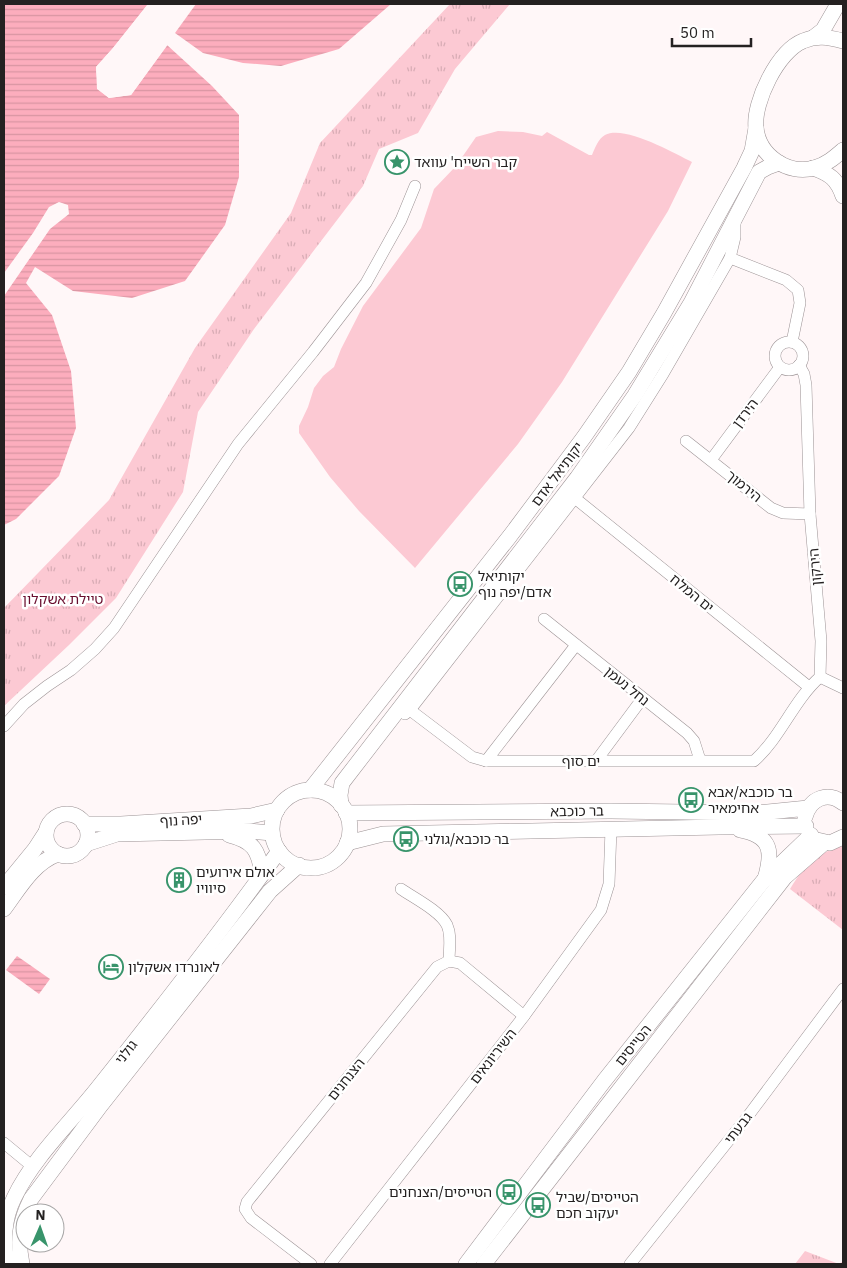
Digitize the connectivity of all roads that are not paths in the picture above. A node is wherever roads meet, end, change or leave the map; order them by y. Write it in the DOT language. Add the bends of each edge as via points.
graph roads {
  1 [pos="838,4"];
  2 [pos="814,37"];
  3 [pos="843,41"];
  4 [pos="756,128"];
  5 [pos="843,150"];
  6 [pos="779,163"];
  7 [pos="813,168"];
  8 [pos="415,186"];
  9 [pos="843,196"];
  10 [pos="735,219"];
  11 [pos="730,258"];
  12 [pos="792,342"];
  13 [pos="799,365"];
  14 [pos="780,367"];
  15 [pos="686,440"];
  16 [pos="710,460"];
  17 [pos="576,499"];
  18 [pos="810,514"];
  19 [pos="544,619"];
  20 [pos="576,645"];
  21 [pos="820,677"];
  22 [pos="809,687"];
  23 [pos="843,688"];
  24 [pos="642,699"];
  25 [pos="410,710"];
  26 [pos="4,726"];
  27 [pos="380,733"];
  28 [pos="700,760"];
  29 [pos="486,761"];
  30 [pos="596,761"];
  31 [pos="310,790"];
  32 [pos="841,797"];
  33 [pos="808,808"];
  34 [pos="344,809"];
  35 [pos="277,810"];
  36 [pos="84,824"];
  37 [pos="719,827"];
  38 [pos="611,829"];
  39 [pos="808,831"];
  40 [pos="46,832"];
  41 [pos="210,832"];
  42 [pos="272,833"];
  43 [pos="843,837"];
  44 [pos="347,843"];
  45 [pos="824,843"];
  46 [pos="86,844"];
  47 [pos="279,850"];
  48 [pos="58,854"];
  49 [pos="299,865"];
  50 [pos="262,874"];
  51 [pos="764,880"];
  52 [pos="4,887"];
  53 [pos="401,889"];
  54 [pos="4,909"];
  55 [pos="449,961"];
  56 [pos="843,990"];
  57 [pos="524,1016"];
  58 [pos="4,1143"];
  59 [pos="33,1167"];
  60 [pos="8,1264"];
  61 [pos="22,1264"];
  62 [pos="311,1264"];
  63 [pos="330,1264"];
  64 [pos="466,1264"];
  65 [pos="484,1264"];
  66 [pos="630,1264"];
  1 -- 2 [label="main road" via="823,30"];
  2 -- 3 [label="main road"];
  2 -- 4 [label="main road, יקותיאל אדם" via="801,41 779,62 759,104"];
  4 -- 6 [label="main road" via="760,145"];
  4 -- 31 [label="main road, יקותיאל אדם" via="752,151 744,168 629,372 533,505"];
  5 -- 7 [label="main road"];
  6 -- 7 [label="main road" via="795,169"];
  6 -- 10 [label="main road, יקותיאל אדם" via="759,172"];
  7 -- 9 [label="main road" via="828,174 839,185"];
  8 -- 26 [label="street" via="401,220 366,283 238,444 114,628 71,670 24,704"];
  10 -- 11 [label="street"];
  10 -- 27 [label="main road, יקותיאל אדם" via="692,304 635,395 577,478"];
  11 -- 12 [label="street" via="786,280 798,290 800,303"];
  11 -- 17 [label="street" via="629,428"];
  12 -- 13 [label="street" via="803,354"];
  12 -- 14 [label="street" via="780,345 776,352"];
  13 -- 14 [label="street" via="788,370"];
  13 -- 18 [label="street, הירקון" via="806,384"];
  14 -- 16 [label="street, הירדן"];
  15 -- 16 [label="street, הירמוך"];
  16 -- 18 [label="street, הירמוך" via="771,508 783,513"];
  17 -- 22 [label="street, ים המלח"];
  17 -- 25 [label="street"];
  18 -- 21 [label="street, הירקון" via="821,641"];
  19 -- 20 [label="street, נחל נעמן"];
  20 -- 24 [label="street, נחל נעמן"];
  20 -- 29 [label="street"];
  21 -- 22 [label="street"];
  21 -- 23 [label="street"];
  22 -- 28 [label="street, ים סוף" via="765,751 754,761"];
  24 -- 28 [label="street, נחל נעמן" via="687,734 694,742"];
  24 -- 30 [label="street"];
  25 -- 27 [label="street"];
  25 -- 29 [label="street, ים סוף" via="472,757"];
  27 -- 34 [label="main road, יקותיאל אדם" via="342,783 340,795"];
  28 -- 30 [label="street, ים סוף"];
  29 -- 30 [label="street, ים סוף"];
  31 -- 34 [label="main road" via="326,794"];
  31 -- 35 [label="main road" via="288,797"];
  32 -- 33 [label="main road" via="821,798"];
  33 -- 34 [label="main road, בר כוכבא" via="758,813"];
  33 -- 39 [label="main road" via="805,818"];
  34 -- 44 [label="main road" via="349,826"];
  35 -- 36 [label="main road, יפה נוף" via="250,816"];
  35 -- 42 [label="main road"];
  36 -- 40 [label="main road" via="75,816 64,814 53,819"];
  36 -- 46 [label="main road" via="88,838"];
  37 -- 38 [label="main road, בר כוכבא"];
  37 -- 39 [label="main road, בר כוכבא"];
  37 -- 51 [label="main road" via="750,832 762,839 770,855"];
  38 -- 44 [label="main road, בר כוכבא" via="383,834"];
  38 -- 57 [label="street, השיריונאים" via="609,884 601,910"];
  39 -- 45 [label="main road"];
  39 -- 51 [label="main road, הטייסים"];
  40 -- 48 [label="main road" via="47,843"];
  40 -- 52 [label="main road"];
  41 -- 42 [label="main road, יפה נוף"];
  41 -- 46 [label="main road, יפה נוף" via="117,834"];
  41 -- 50 [label="main road" via="249,842 259,856"];
  42 -- 47 [label="main road"];
  43 -- 45 [label="main road" via="836,842"];
  44 -- 49 [label="main road" via="337,857 327,863 310,867"];
  45 -- 65 [label="main road, הטייסים" via="785,877"];
  46 -- 48 [label="main road" via="71,856"];
  47 -- 49 [label="main road" via="288,860"];
  47 -- 50 [label="main road, גולני"];
  48 -- 54 [label="main road" via="36,868"];
  49 -- 61 [label="main road, גולני" via="264,899 31,1199 19,1232"];
  50 -- 59 [label="main road, גולני" via="225,926"];
  51 -- 64 [label="main road, הטייסים" via="598,1089"];
  53 -- 55 [label="street" via="437,913 447,926"];
  55 -- 57 [label="street" via="460,963"];
  55 -- 62 [label="street, הצנחנים" via="437,966 247,1202 245,1210 251,1218"];
  56 -- 66 [label="street, גבעתי"];
  57 -- 63 [label="street, השיריונאים"];
  58 -- 59 [label="street"];
  59 -- 60 [label="main road, גולני" via="14,1197 8,1215 5,1234"];
}
